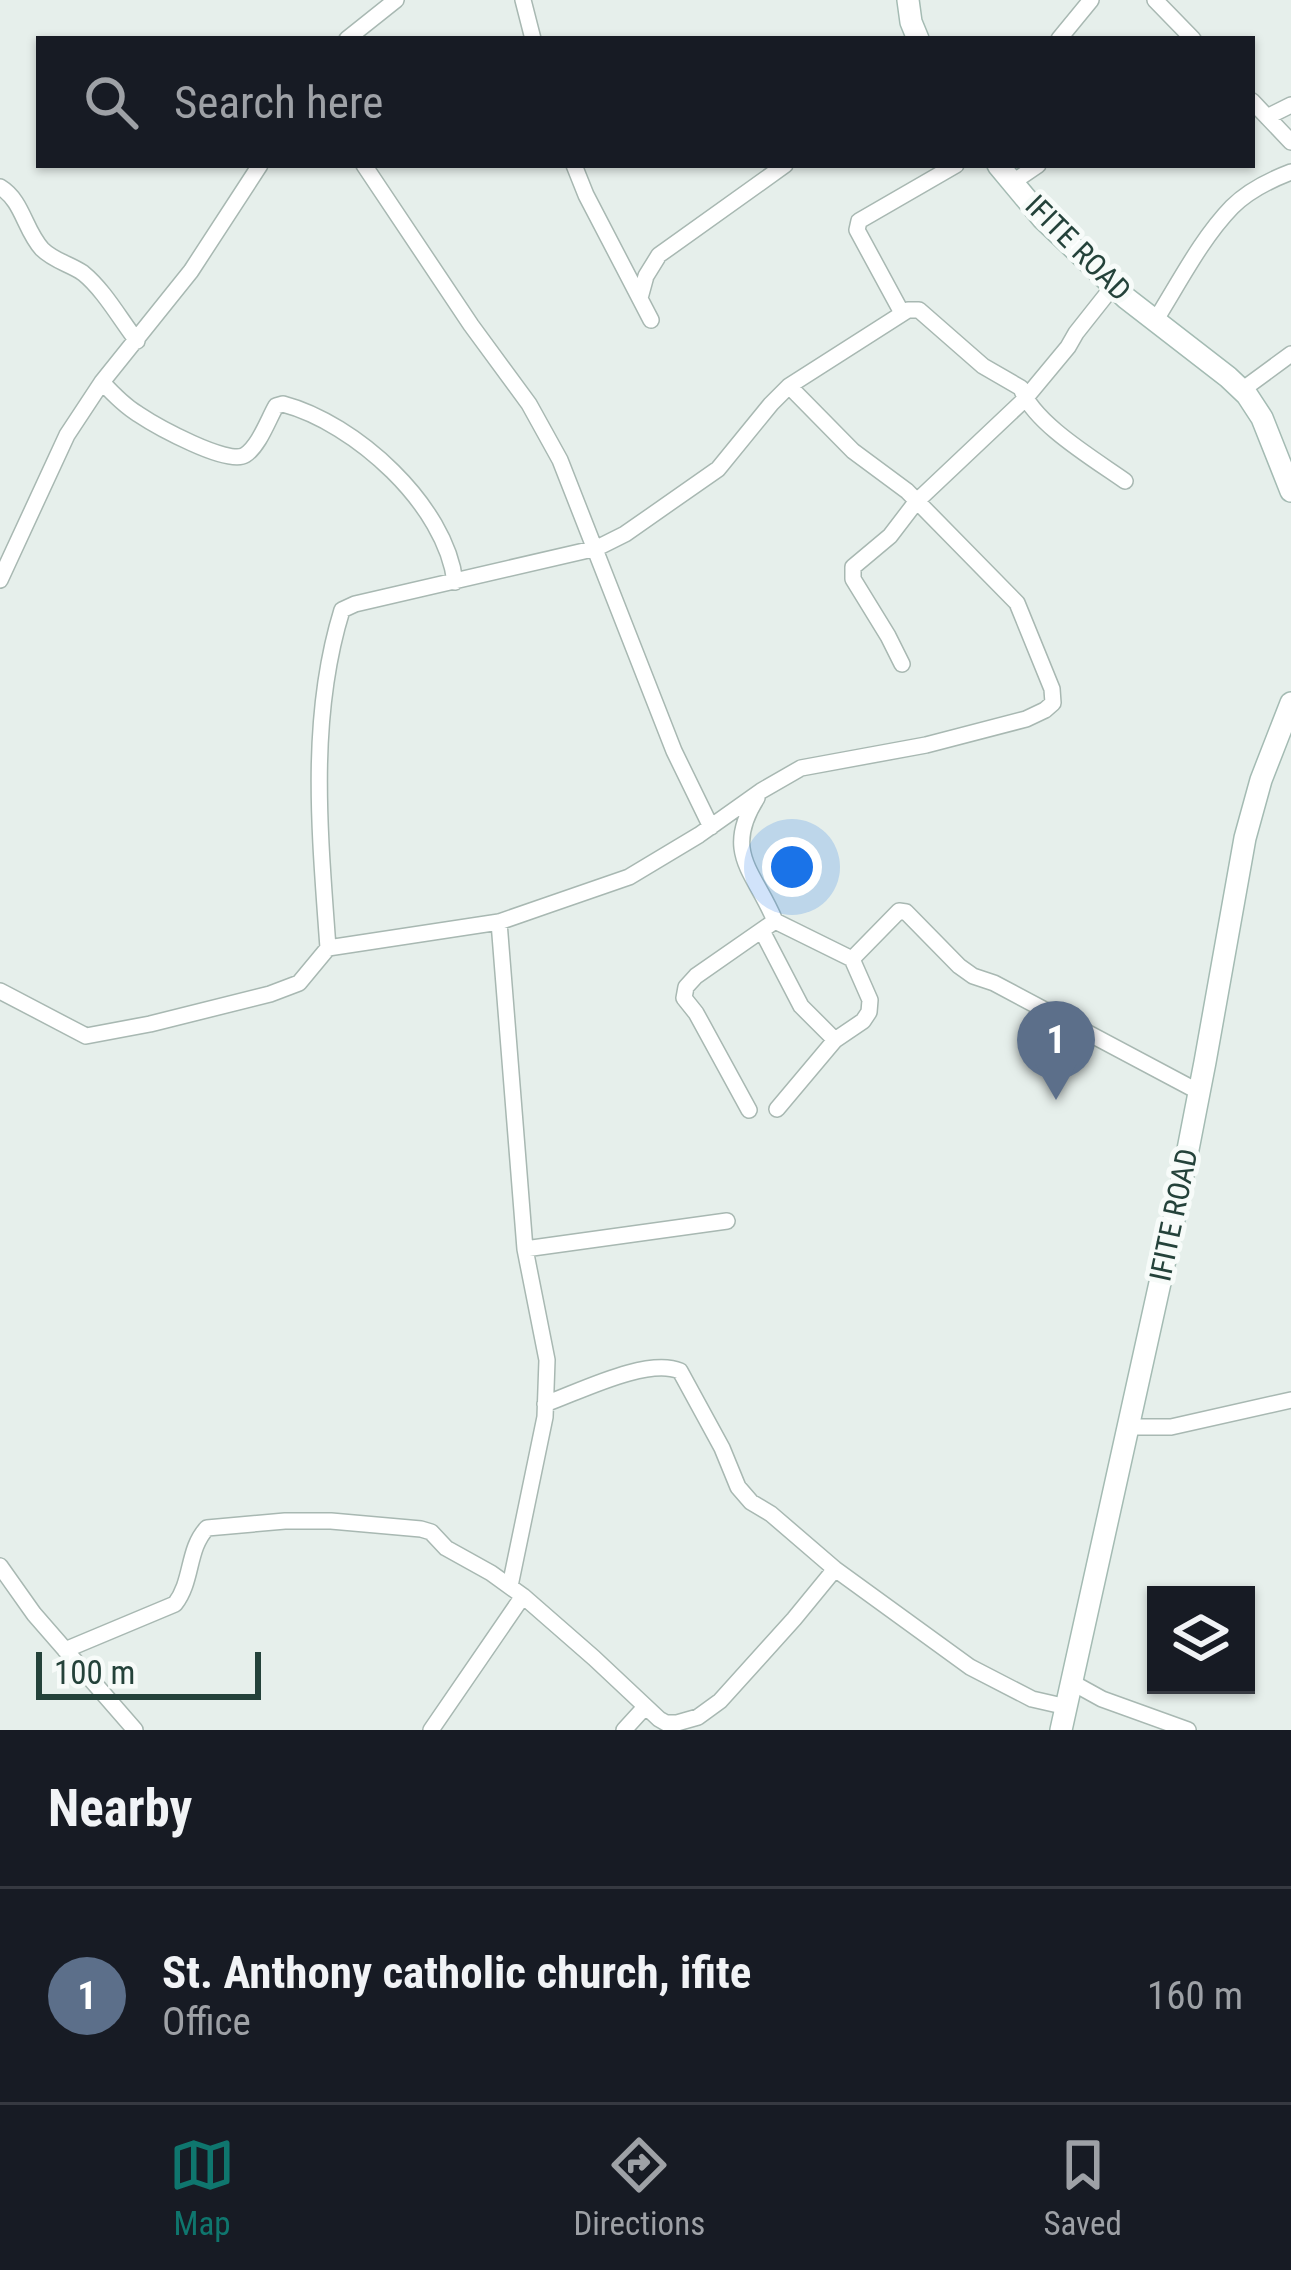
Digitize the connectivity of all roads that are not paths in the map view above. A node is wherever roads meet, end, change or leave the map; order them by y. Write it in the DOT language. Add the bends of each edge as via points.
graph roads {
  1 [pos="396,0"];
  2 [pos="523,0"];
  3 [pos="908,0"];
  4 [pos="1091,0"];
  5 [pos="1155,0"];
  6 [pos="351,36"];
  7 [pos="532,36"];
  8 [pos="917,36"];
  9 [pos="1061,36"];
  10 [pos="1189,36"];
  11 [pos="1255,103"];
  12 [pos="1291,105"];
  13 [pos="1267,117"];
  14 [pos="1291,142"];
  15 [pos="258,168"];
  16 [pos="366,168"];
  17 [pos="575,168"];
  18 [pos="780,168"];
  19 [pos="951,168"];
  20 [pos="1291,172"];
  21 [pos="1006,174"];
  22 [pos="0,187"];
  23 [pos="1114,286"];
  24 [pos="640,298"];
  25 [pos="902,313"];
  26 [pos="652,320"];
  27 [pos="1155,321"];
  28 [pos="136,341"];
  29 [pos="1291,354"];
  30 [pos="102,382"];
  31 [pos="789,386"];
  32 [pos="1242,390"];
  33 [pos="1024,400"];
  34 [pos="1125,481"];
  35 [pos="1291,491"];
  36 [pos="916,502"];
  37 [pos="597,548"];
  38 [pos="0,580"];
  39 [pos="455,582"];
  40 [pos="902,664"];
  41 [pos="1291,703"];
  42 [pos="761,791"];
  43 [pos="711,827"];
  44 [pos="499,922"];
  45 [pos="769,926"];
  46 [pos="328,948"];
  47 [pos="852,959"];
  48 [pos="0,991"];
  49 [pos="835,1040"];
  50 [pos="1199,1092"];
  51 [pos="777,1109"];
  52 [pos="749,1110"];
  53 [pos="727,1221"];
  54 [pos="525,1249"];
  55 [pos="1291,1400"];
  56 [pos="545,1404"];
  57 [pos="1130,1427"];
  58 [pos="0,1566"];
  59 [pos="835,1569"];
  60 [pos="516,1591"];
  61 [pos="65,1650"];
  62 [pos="1073,1683"];
  63 [pos="645,1707"];
  64 [pos="1067,1707"];
  65 [pos="135,1730"];
  66 [pos="431,1730"];
  67 [pos="624,1730"];
  68 [pos="1061,1730"];
  69 [pos="1188,1730"];
  1 -- 6 [label="street"];
  2 -- 7 [label="street"];
  3 -- 8 [label="street"];
  4 -- 9 [label="street"];
  5 -- 10 [label="street"];
  11 -- 13 [label="street"];
  12 -- 13 [label="street"];
  13 -- 14 [label="street"];
  15 -- 28 [label="street"];
  16 -- 37 [label="street" via="530,404"];
  17 -- 24 [label="street"];
  18 -- 24 [label="street" via="659,255"];
  19 -- 25 [label="street" via="859,221"];
  20 -- 27 [label="street" via="1233,206"];
  21 -- 23 [label="street, IFITE ROAD"];
  22 -- 28 [label="street" via="44,251 88,278"];
  23 -- 27 [label="street, IFITE ROAD"];
  23 -- 33 [label="street"];
  24 -- 26 [label="street"];
  25 -- 31 [label="street"];
  25 -- 33 [label="street" via="919,310 982,366 1021,388"];
  27 -- 32 [label="street, IFITE ROAD"];
  28 -- 30 [label="street"];
  29 -- 32 [label="street"];
  30 -- 38 [label="street" via="67,435"];
  30 -- 39 [label="street" via="137,414 232,459 253,447 283,404 344,431 422,506"];
  31 -- 36 [label="street"];
  31 -- 37 [label="street" via="718,469"];
  32 -- 35 [label="street, IFITE ROAD"];
  33 -- 34 [label="street"];
  33 -- 36 [label="street"];
  36 -- 40 [label="street" via="852,572"];
  36 -- 42 [label="street" via="1017,603 1052,703 1026,719 926,745 801,768"];
  37 -- 39 [label="street"];
  37 -- 43 [label="street"];
  39 -- 46 [label="street" via="342,610 319,757"];
  41 -- 50 [label="street, IFITE ROAD" via="1245,838"];
  42 -- 43 [label="street"];
  42 -- 45 [label="street" via="743,819 740,843"];
  43 -- 44 [label="street" via="629,877"];
  44 -- 46 [label="street"];
  44 -- 54 [label="street"];
  45 -- 47 [label="street"];
  45 -- 49 [label="street" via="801,1006"];
  45 -- 52 [label="street" via="696,976 684,998"];
  46 -- 48 [label="street" via="299,982 270,994 86,1036"];
  47 -- 49 [label="street" via="869,1012"];
  47 -- 50 [label="street" via="898,911 906,912 973,976"];
  49 -- 51 [label="street"];
  50 -- 57 [label="street, IFITE ROAD"];
  53 -- 54 [label="street"];
  54 -- 56 [label="street" via="547,1360"];
  55 -- 57 [label="street" via="1171,1427"];
  56 -- 59 [label="street" via="640,1370 680,1371 738,1487"];
  56 -- 60 [label="street"];
  57 -- 62 [label="street, IFITE ROAD"];
  58 -- 61 [label="street"];
  59 -- 63 [label="street" via="709,1711 666,1723"];
  59 -- 64 [label="street" via="970,1666 1032,1699"];
  60 -- 61 [label="street" via="421,1529 308,1521 207,1528 175,1604"];
  60 -- 63 [label="street"];
  60 -- 66 [label="street"];
  61 -- 65 [label="street"];
  62 -- 64 [label="street, IFITE ROAD"];
  62 -- 69 [label="street"];
  63 -- 67 [label="street"];
  64 -- 68 [label="street, IFITE ROAD"];
}
